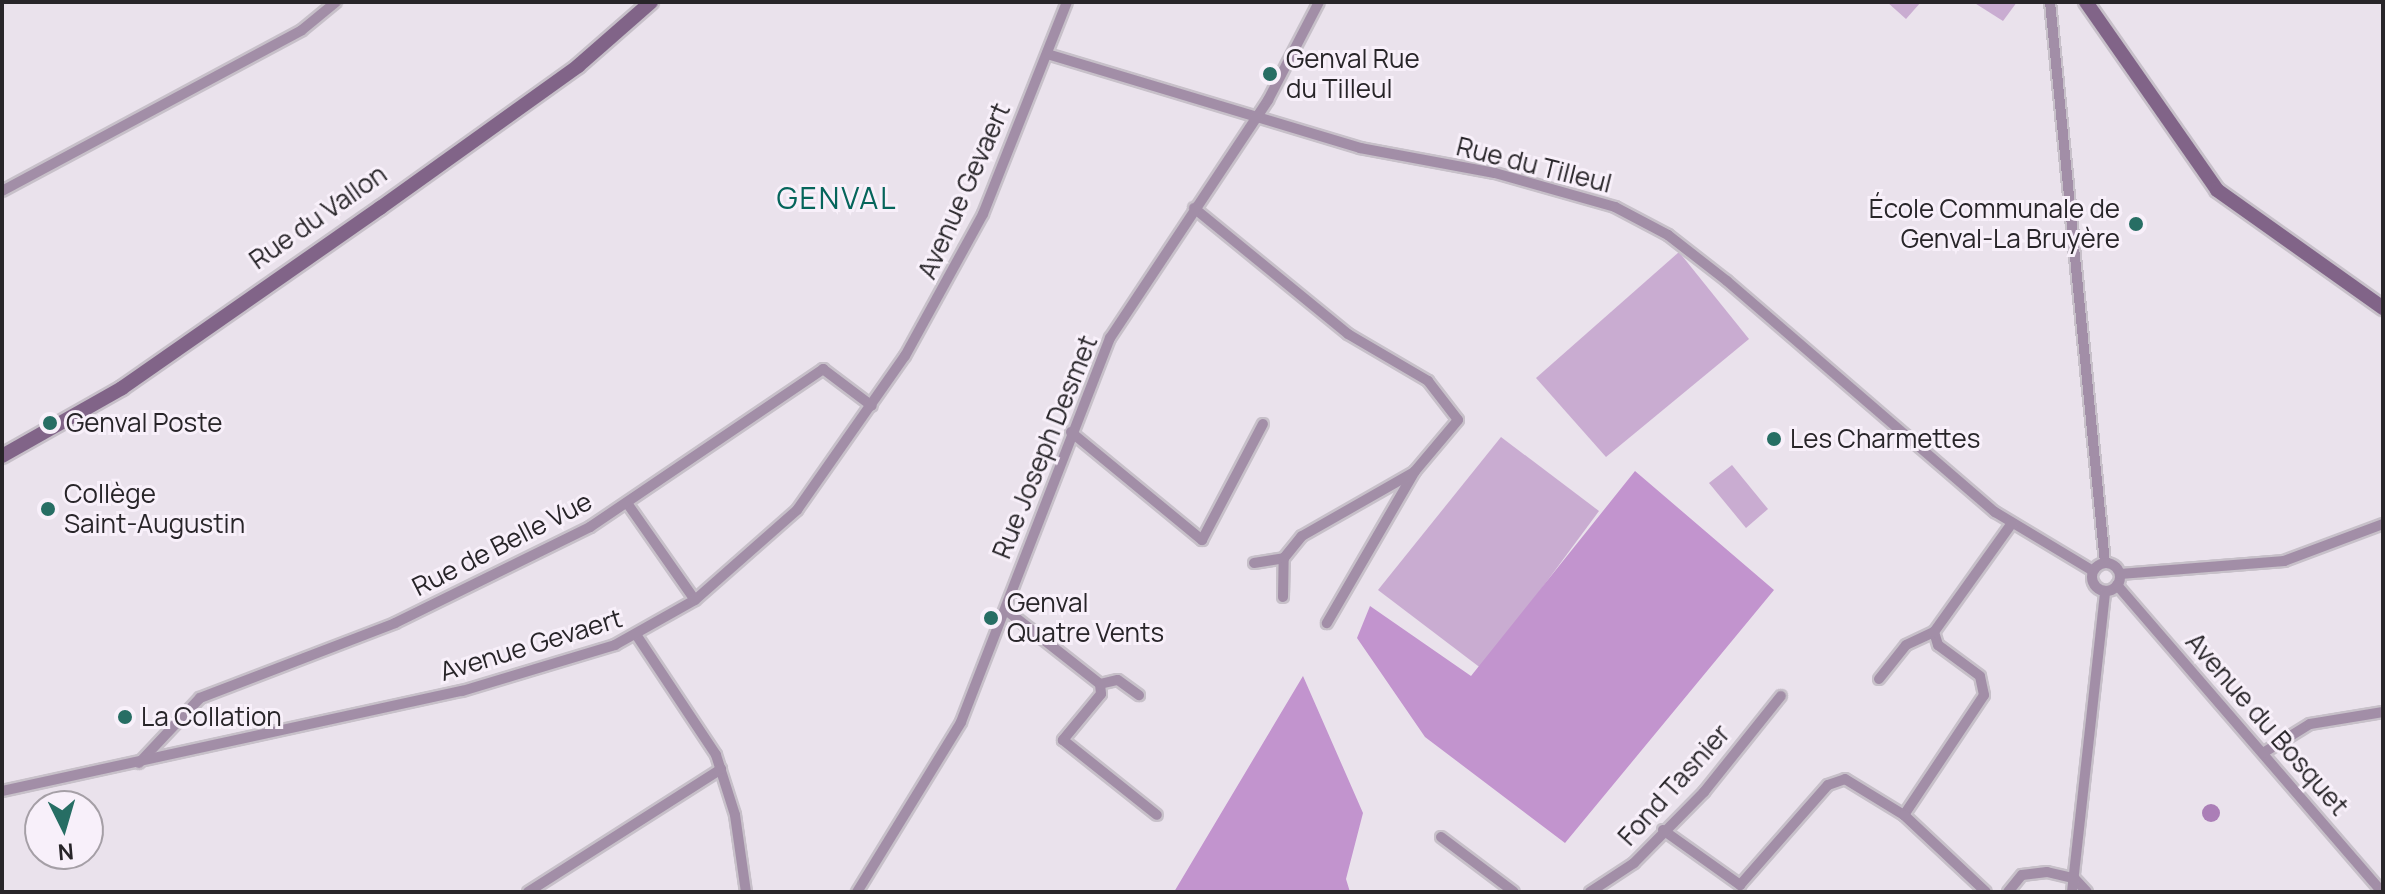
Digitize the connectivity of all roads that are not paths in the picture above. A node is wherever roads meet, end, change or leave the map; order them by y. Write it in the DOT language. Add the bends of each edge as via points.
graph roads {
  1 [pos="336,2"];
  2 [pos="651,2"];
  3 [pos="1067,2"];
  4 [pos="1319,2"];
  5 [pos="2050,2"];
  6 [pos="2086,2"];
  7 [pos="1047,54"];
  8 [pos="1255,116"];
  9 [pos="2,191"];
  10 [pos="1194,208"];
  11 [pos="2383,308"];
  12 [pos="872,406"];
  13 [pos="1263,424"];
  14 [pos="1071,432"];
  15 [pos="2,456"];
  16 [pos="1415,471"];
  17 [pos="627,503"];
  18 [pos="2012,523"];
  19 [pos="2383,524"];
  20 [pos="1284,558"];
  21 [pos="1254,563"];
  22 [pos="2105,563"];
  23 [pos="2093,571"];
  24 [pos="2118,580"];
  25 [pos="2105,591"];
  26 [pos="1283,597"];
  27 [pos="695,600"];
  28 [pos="1006,610"];
  29 [pos="1327,623"];
  30 [pos="1934,632"];
  31 [pos="637,636"];
  32 [pos="1879,679"];
  33 [pos="1100,684"];
  34 [pos="1139,695"];
  35 [pos="1781,696"];
  36 [pos="2383,712"];
  37 [pos="2263,753"];
  38 [pos="139,763"];
  39 [pos="721,769"];
  40 [pos="2,791"];
  41 [pos="1157,815"];
  42 [pos="1904,815"];
  43 [pos="1663,830"];
  44 [pos="1441,837"];
  45 [pos="2074,878"];
  46 [pos="1744,889"];
  47 [pos="528,892"];
  48 [pos="746,892"];
  49 [pos="857,892"];
  50 [pos="1514,892"];
  51 [pos="1590,892"];
  52 [pos="1986,892"];
  53 [pos="2008,892"];
  54 [pos="2072,892"];
  55 [pos="2087,892"];
  56 [pos="2382,892"];
  1 -- 9 [label="street" via="302,30"];
  2 -- 15 [label="street, Rue du Vallon" via="578,66 380,208 122,388"];
  3 -- 7 [label="street, Avenue Gevaert"];
  4 -- 8 [label="street, Rue Joseph Desmet"];
  5 -- 22 [label="street"];
  6 -- 11 [label="street" via="2217,190"];
  7 -- 8 [label="street, Rue du Tilleul"];
  7 -- 12 [label="street, Avenue Gevaert" via="967,247"];
  8 -- 10 [label="street, Rue Joseph Desmet"];
  8 -- 18 [label="street, Rue du Tilleul" via="1360,148 1545,186 1654,226"];
  10 -- 14 [label="street, Rue Joseph Desmet" via="1129,304"];
  10 -- 16 [label="street" via="1348,334 1428,381 1458,420"];
  12 -- 17 [label="street, Rue de Belle Vue" via="823,369"];
  12 -- 27 [label="street, Avenue Gevaert" via="766,545"];
  13 -- 14 [label="street" via="1202,540"];
  14 -- 28 [label="street, Rue Joseph Desmet"];
  16 -- 20 [label="street" via="1302,536"];
  16 -- 29 [label="street"];
  17 -- 27 [label="street"];
  17 -- 38 [label="street, Rue de Belle Vue" via="395,623 200,698"];
  18 -- 23 [label="street, Rue du Tilleul"];
  18 -- 30 [label="street"];
  19 -- 24 [label="street" via="2284,561"];
  20 -- 21 [label="street"];
  20 -- 26 [label="street"];
  22 -- 23 [label="street"];
  22 -- 24 [label="street, Avenue du Bosquet"];
  23 -- 25 [label="street" via="2094,584"];
  24 -- 25 [label="street"];
  24 -- 37 [label="street, Avenue du Bosquet"];
  25 -- 45 [label="street"];
  27 -- 31 [label="street, Avenue Gevaert"];
  28 -- 33 [label="street"];
  28 -- 49 [label="street, Rue Joseph Desmet" via="961,722"];
  30 -- 32 [label="street" via="1906,645"];
  30 -- 42 [label="street" via="1938,645 1980,676 1984,695"];
  31 -- 38 [label="street, Avenue Gevaert" via="419,703"];
  31 -- 39 [label="street"];
  33 -- 34 [label="street" via="1118,680"];
  33 -- 41 [label="street" via="1101,694 1063,740"];
  35 -- 43 [label="street, Fond Tasnier" via="1704,792"];
  36 -- 37 [label="street" via="2310,724"];
  37 -- 56 [label="street, Avenue du Bosquet"];
  38 -- 40 [label="street, Avenue Gevaert"];
  39 -- 47 [label="street"];
  39 -- 48 [label="street"];
  42 -- 46 [label="street" via="1845,779 1834,780"];
  42 -- 52 [label="street"];
  43 -- 46 [label="street"];
  43 -- 51 [label="street, Fond Tasnier" via="1634,863"];
  44 -- 50 [label="street"];
  45 -- 53 [label="street" via="2032,872"];
  45 -- 54 [label="street"];
  45 -- 55 [label="street"];
}
